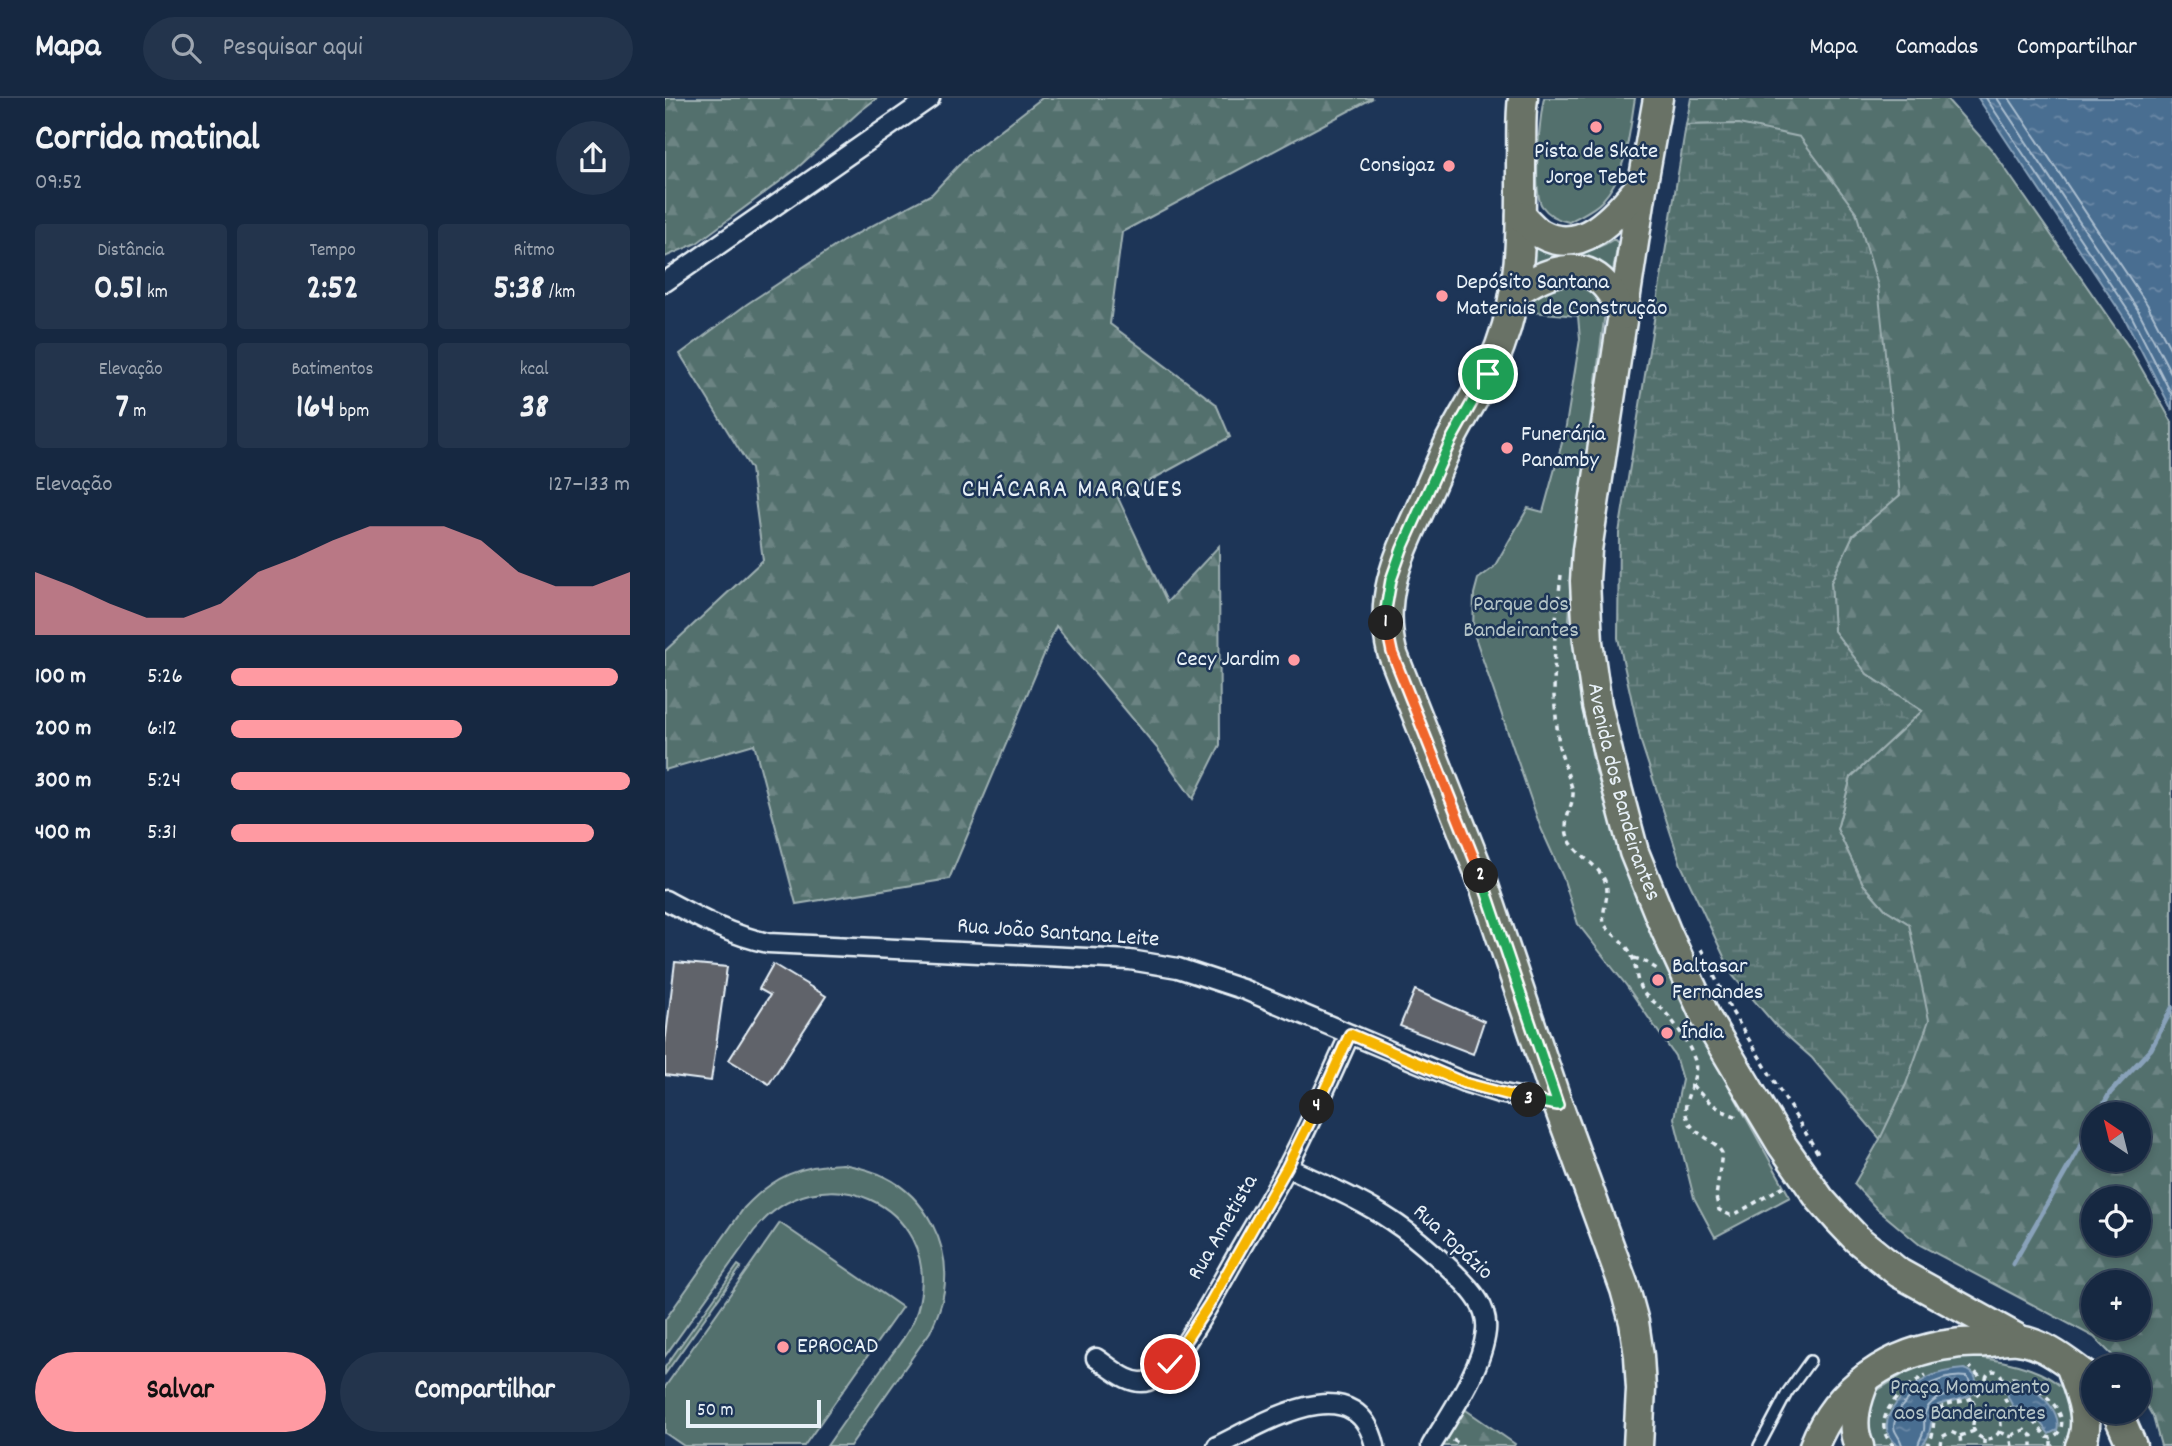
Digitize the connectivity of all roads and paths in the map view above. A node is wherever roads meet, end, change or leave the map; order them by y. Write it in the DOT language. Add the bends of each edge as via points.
graph roads {
  1 [pos="930,98"];
  2 [pos="1523,98"];
  3 [pos="1658,98"];
  4 [pos="1643,183"];
  5 [pos="1521,216"];
  6 [pos="665,282"];
  7 [pos="1516,292"];
  8 [pos="1623,315"];
  9 [pos="665,900"];
  10 [pos="1699,943"];
  11 [pos="1350,1034"];
  12 [pos="1692,1085"];
  13 [pos="1558,1105"];
  14 [pos="1747,1119"];
  15 [pos="1823,1161"];
  16 [pos="1287,1167"];
  17 [pos="2019,1340"];
  18 [pos="1096,1358"];
  19 [pos="1810,1361"];
  20 [pos="2070,1365"];
  21 [pos="1965,1366"];
  22 [pos="1932,1372"];
  23 [pos="2081,1373"];
  24 [pos="1866,1378"];
  25 [pos="1986,1380"];
  26 [pos="1980,1381"];
  27 [pos="2003,1384"];
  28 [pos="1641,1389"];
  29 [pos="1971,1399"];
  30 [pos="2010,1408"];
  31 [pos="1979,1414"];
  32 [pos="1999,1418"];
  33 [pos="2122,1424"];
  34 [pos="1974,1431"];
  35 [pos="2041,1431"];
  36 [pos="2000,1432"];
  37 [pos="1959,1436"];
  38 [pos="2032,1436"];
  39 [pos="1933,1437"];
  40 [pos="2012,1437"];
  41 [pos="2051,1438"];
  42 [pos="1984,1439"];
  43 [pos="1940,1440"];
  44 [pos="1217,1446"];
  45 [pos="1375,1446"];
  46 [pos="1431,1446"];
  47 [pos="1620,1446"];
  48 [pos="1638,1446"];
  49 [pos="1759,1446"];
  50 [pos="1814,1446"];
  51 [pos="1859,1446"];
  52 [pos="1894,1446"];
  53 [pos="1926,1446"];
  54 [pos="1941,1446"];
  55 [pos="1961,1446"];
  56 [pos="1984,1446"];
  57 [pos="2012,1446"];
  58 [pos="2032,1446"];
  59 [pos="2051,1446"];
  60 [pos="2080,1446"];
  61 [pos="2132,1446"];
  1 -- 6 [label="street"];
  2 -- 5 [label="main road"];
  3 -- 4 [label="main road, Avenida dos Bandeirantes"];
  4 -- 5 [label="main road" via="1609,220 1582,239 1552,239 1538,233"];
  4 -- 8 [label="main road, Avenida dos Bandeirantes"];
  5 -- 7 [label="main road"];
  7 -- 8 [label="main road" via="1546,274 1573,270 1598,279"];
  7 -- 13 [label="main road" via="1488,374 1451,440 1402,549 1391,580 1387,632 1481,877"];
  8 -- 17 [label="main road, Avenida dos Bandeirantes" via="1585,581 1597,705 1634,852 1706,1018 1820,1199 1899,1273"];
  9 -- 11 [label="street, Rua João Santana Leite" via="720,929 768,943 1130,960 1178,968"];
  10 -- 15 [label="path" via="1731,1010"];
  11 -- 13 [label="street, Rua João Santana Leite" via="1464,1083"];
  11 -- 16 [label="street, Rua Ametista"];
  12 -- 14 [label="path" via="1719,1110"];
  13 -- 28 [label="main road" via="1625,1289 1634,1322"];
  16 -- 18 [label="street, Rua Ametista" via="1170,1364 1157,1376 1137,1382"];
  16 -- 46 [label="street, Rua Topázio" via="1393,1221 1478,1300 1486,1323 1481,1352"];
  17 -- 20 [label="main road, Avenida dos Bandeirantes"];
  17 -- 24 [label="main road" via="1931,1348"];
  19 -- 49 [label="lane"];
  20 -- 23 [label="main road, Avenida dos Bandeirantes"];
  20 -- 60 [label="main road" via="2085,1420"];
  21 -- 26 [label="path" via="1972,1367"];
  22 -- 52 [label="path" via="1898,1396 1887,1412 1885,1435"];
  24 -- 50 [label="main road" via="1835,1405"];
  24 -- 51 [label="main road" via="1855,1413"];
  25 -- 26 [label="path"];
  25 -- 27 [label="path" via="1993,1387"];
  25 -- 27 [label="path" via="1989,1373 1997,1372"];
  26 -- 29 [label="path" via="1979,1392"];
  27 -- 30 [label="path"];
  27 -- 41 [label="path" via="2012,1378 2022,1379 2044,1393 2063,1423"];
  28 -- 47 [label="main road"];
  28 -- 48 [label="main road"];
  29 -- 31 [label="path"];
  29 -- 39 [label="path" via="1938,1411"];
  30 -- 32 [label="path"];
  30 -- 35 [label="path" via="2027,1413"];
  31 -- 32 [label="path" via="1992,1412"];
  31 -- 34 [label="path"];
  32 -- 36 [label="path"];
  33 -- 61 [label="main road"];
  34 -- 37 [label="path"];
  34 -- 42 [label="path"];
  35 -- 38 [label="path"];
  35 -- 41 [label="path"];
  36 -- 40 [label="path"];
  36 -- 42 [label="path"];
  37 -- 43 [label="path" via="1947,1432"];
  37 -- 55 [label="path"];
  38 -- 40 [label="path" via="2024,1430"];
  38 -- 58 [label="path"];
  39 -- 43 [label="path"];
  39 -- 53 [label="path"];
  40 -- 57 [label="path"];
  41 -- 59 [label="path"];
  42 -- 56 [label="path"];
  43 -- 54 [label="path"];
  44 -- 45 [label="street" via="1294,1409 1319,1403 1355,1412 1367,1424"];
}
